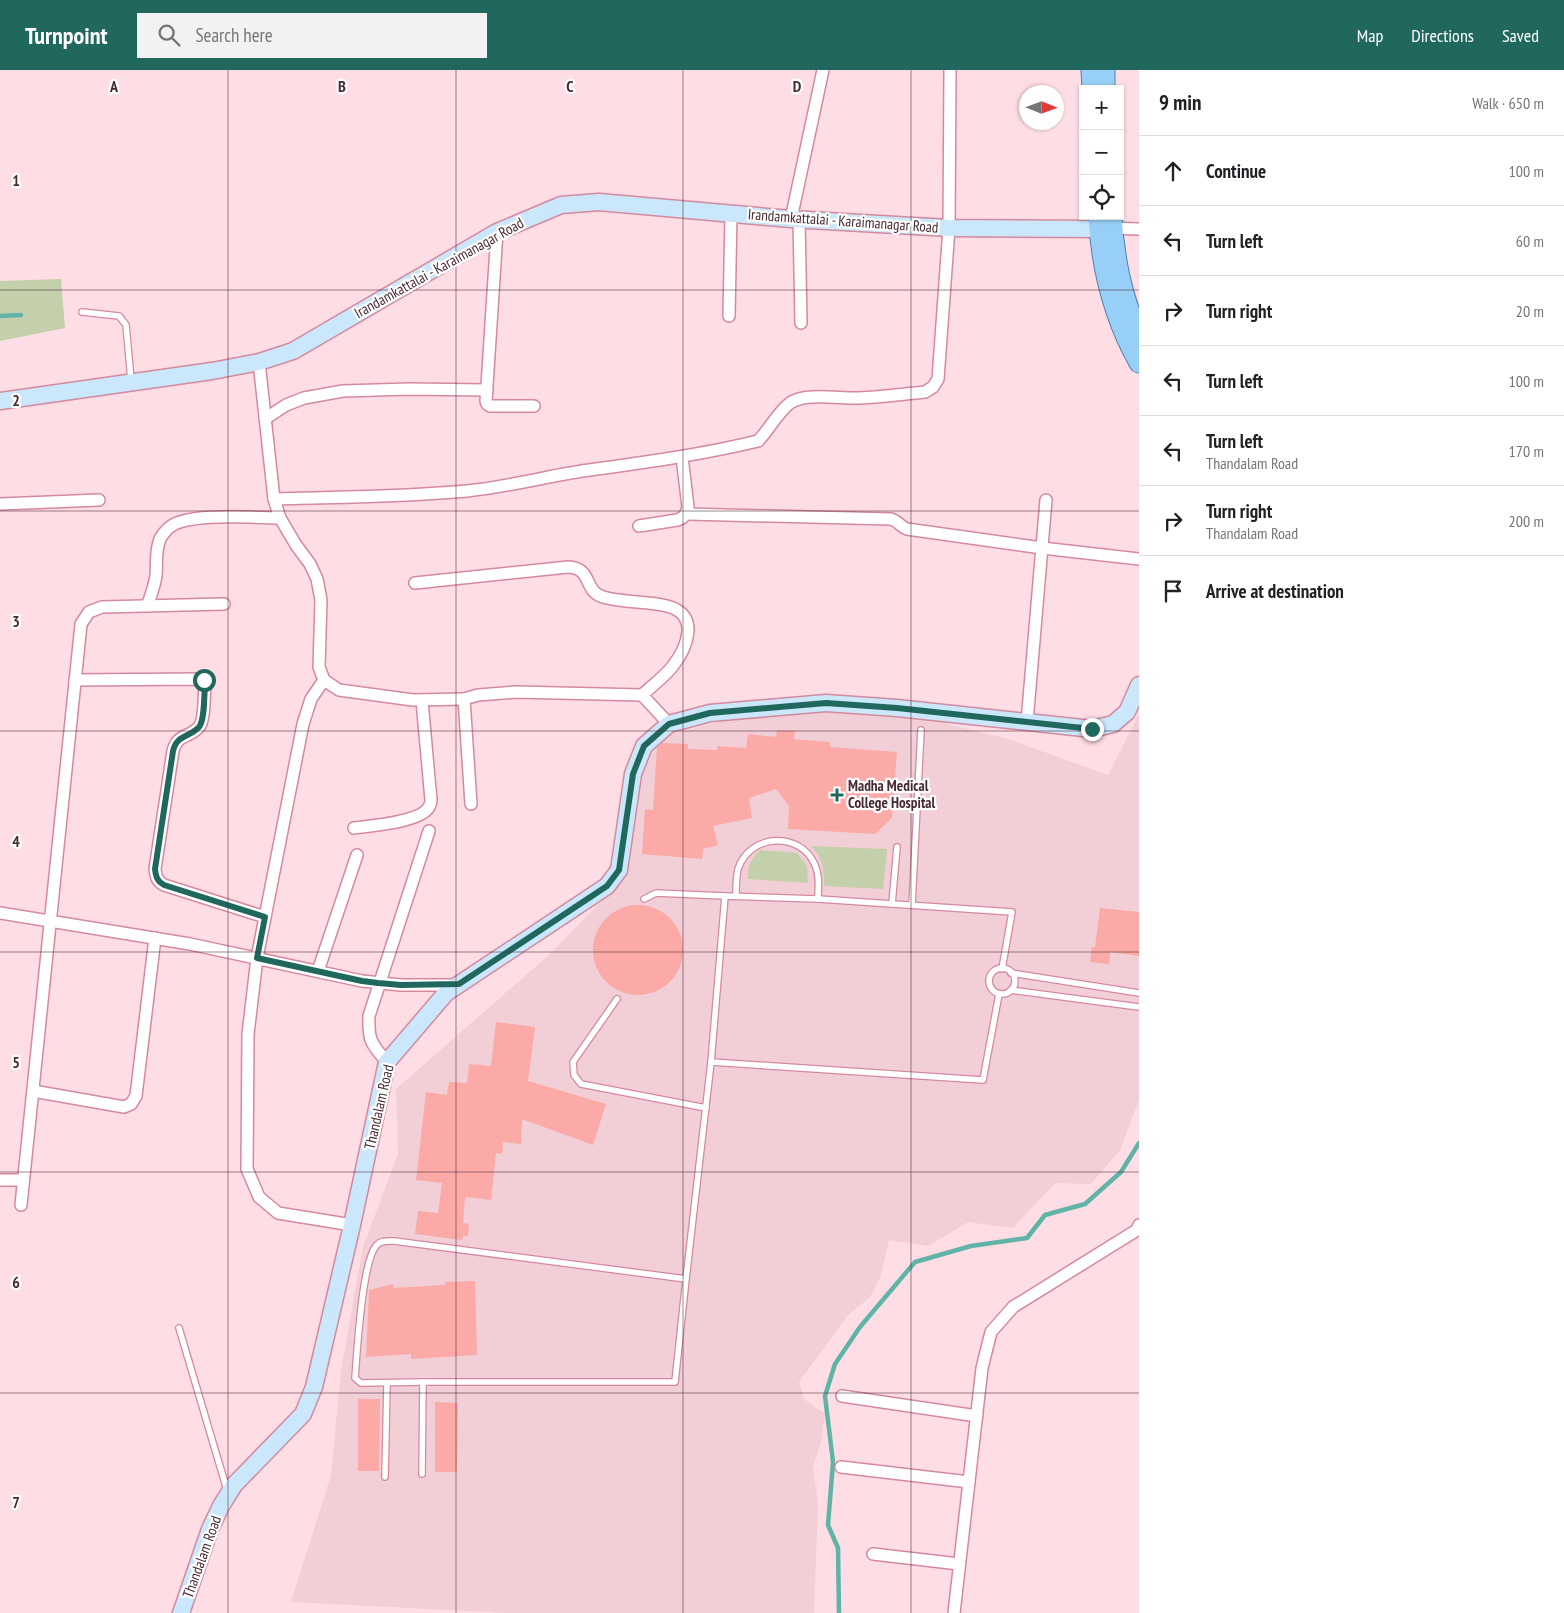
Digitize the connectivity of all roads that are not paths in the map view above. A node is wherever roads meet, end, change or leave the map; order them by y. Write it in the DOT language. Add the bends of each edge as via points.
graph roads {
  1 [pos="823,70"];
  2 [pos="950,70"];
  3 [pos="1091,70"];
  4 [pos="1105,70"];
  5 [pos="1092,85"];
  6 [pos="1106,85"];
  7 [pos="731,214"];
  8 [pos="795,219"];
  9 [pos="1106,222"];
  10 [pos="949,228"];
  11 [pos="1139,229"];
  12 [pos="497,232"];
  13 [pos="82,312"];
  14 [pos="729,316"];
  15 [pos="800,323"];
  16 [pos="1139,334"];
  17 [pos="259,362"];
  18 [pos="1139,363"];
  19 [pos="131,382"];
  20 [pos="487,390"];
  21 [pos="0,401"];
  22 [pos="534,406"];
  23 [pos="265,419"];
  24 [pos="682,457"];
  25 [pos="274,499"];
  26 [pos="99,500"];
  27 [pos="1046,500"];
  28 [pos="0,504"];
  29 [pos="686,514"];
  30 [pos="280,518"];
  31 [pos="639,526"];
  32 [pos="1042,548"];
  33 [pos="1139,559"];
  34 [pos="415,583"];
  35 [pos="224,604"];
  36 [pos="147,606"];
  37 [pos="75,680"];
  38 [pos="324,680"];
  39 [pos="1139,685"];
  40 [pos="642,695"];
  41 [pos="464,699"];
  42 [pos="422,701"];
  43 [pos="1027,722"];
  44 [pos="669,724"];
  45 [pos="920,730"];
  46 [pos="471,804"];
  47 [pos="354,828"];
  48 [pos="429,832"];
  49 [pos="897,847"];
  50 [pos="357,855"];
  51 [pos="725,896"];
  52 [pos="736,896"];
  53 [pos="644,899"];
  54 [pos="818,899"];
  55 [pos="892,904"];
  56 [pos="912,905"];
  57 [pos="0,913"];
  58 [pos="265,917"];
  59 [pos="51,921"];
  60 [pos="155,938"];
  61 [pos="257,958"];
  62 [pos="1002,969"];
  63 [pos="318,970"];
  64 [pos="1011,973"];
  65 [pos="378,983"];
  66 [pos="459,984"];
  67 [pos="1011,990"];
  68 [pos="1139,993"];
  69 [pos="998,994"];
  70 [pos="617,999"];
  71 [pos="1139,1007"];
  72 [pos="387,1062"];
  73 [pos="711,1062"];
  74 [pos="33,1091"];
  75 [pos="706,1108"];
  76 [pos="0,1180"];
  77 [pos="24,1180"];
  78 [pos="21,1205"];
  79 [pos="352,1225"];
  80 [pos="1139,1225"];
  81 [pos="686,1279"];
  82 [pos="178,1328"];
  83 [pos="423,1382"];
  84 [pos="387,1384"];
  85 [pos="842,1396"];
  86 [pos="977,1416"];
  87 [pos="841,1467"];
  88 [pos="422,1474"];
  89 [pos="385,1477"];
  90 [pos="969,1482"];
  91 [pos="228,1494"];
  92 [pos="873,1554"];
  93 [pos="959,1564"];
  94 [pos="181,1613"];
  95 [pos="954,1613"];
  1 -- 8 [label="street"];
  2 -- 10 [label="street"];
  3 -- 5 [label="main road"];
  4 -- 6 [label="main road"];
  7 -- 8 [label="street, Irandamkattalai - Karaimanagar Road"];
  7 -- 12 [label="street, Irandamkattalai - Karaimanagar Road" via="599,202 561,205"];
  7 -- 14 [label="street"];
  8 -- 10 [label="street, Irandamkattalai - Karaimanagar Road"];
  8 -- 15 [label="street"];
  9 -- 10 [label="street, Irandamkattalai - Karaimanagar Road"];
  9 -- 11 [label="street"];
  9 -- 16 [label="main road"];
  9 -- 18 [label="main road" via="1104,265 1119,323"];
  10 -- 24 [label="street" via="938,379 933,387 925,392 858,398 803,398 791,402 758,441"];
  12 -- 17 [label="street, Irandamkattalai - Karaimanagar Road" via="293,352"];
  12 -- 20 [label="street"];
  13 -- 19 [label="lane" via="119,316 126,325"];
  17 -- 19 [label="street, Irandamkattalai - Karaimanagar Road"];
  17 -- 23 [label="street"];
  19 -- 21 [label="street, Irandamkattalai - Karaimanagar Road"];
  20 -- 22 [label="street" via="486,401 490,406"];
  20 -- 23 [label="street" via="343,391 304,398"];
  23 -- 25 [label="street"];
  24 -- 25 [label="street" via="468,491"];
  24 -- 29 [label="street"];
  25 -- 30 [label="street"];
  26 -- 28 [label="street"];
  27 -- 32 [label="street"];
  29 -- 31 [label="street" via="677,520"];
  29 -- 32 [label="street" via="891,519 907,529"];
  30 -- 36 [label="street" via="216,517 170,526 161,537 153,592"];
  30 -- 38 [label="street" via="317,579 321,600 318,667"];
  32 -- 33 [label="street"];
  32 -- 43 [label="street"];
  34 -- 40 [label="street" via="578,567 599,596 681,611 688,622 688,639 672,666"];
  35 -- 36 [label="street"];
  36 -- 37 [label="street" via="102,607 89,612 81,624"];
  37 -- 58 [label="street" via="204,680 200,727 178,740 173,751 156,877 164,885"];
  37 -- 59 [label="street"];
  38 -- 42 [label="street" via="339,690"];
  38 -- 58 [label="street" via="311,699 303,724"];
  39 -- 43 [label="street, Thandalam Road" via="1127,712 1114,724 1092,729"];
  40 -- 41 [label="street" via="516,692"];
  40 -- 44 [label="street"];
  41 -- 42 [label="street"];
  41 -- 46 [label="street"];
  42 -- 47 [label="street" via="431,800 429,808 412,818"];
  43 -- 44 [label="street, Thandalam Road" via="826,703 710,713"];
  44 -- 66 [label="street, Thandalam Road" via="644,746 633,774 619,870 607,886"];
  45 -- 56 [label="lane"];
  48 -- 65 [label="street"];
  49 -- 55 [label="lane"];
  50 -- 63 [label="street"];
  51 -- 52 [label="lane"];
  51 -- 53 [label="lane" via="656,893"];
  51 -- 73 [label="lane"];
  52 -- 54 [label="lane"];
  52 -- 54 [label="lane" via="738,869 745,856 756,846 783,840 797,845 813,860 818,873"];
  54 -- 55 [label="lane"];
  55 -- 56 [label="lane"];
  56 -- 62 [label="lane" via="1012,912"];
  57 -- 59 [label="street"];
  58 -- 61 [label="street"];
  59 -- 60 [label="street"];
  59 -- 74 [label="street"];
  60 -- 61 [label="street"];
  60 -- 74 [label="street" via="136,1096 131,1104 124,1106"];
  61 -- 63 [label="street"];
  61 -- 79 [label="street" via="248,1034 247,1170 259,1197 278,1213"];
  62 -- 64 [label="lane"];
  62 -- 69 [label="lane" via="993,972 989,981"];
  63 -- 65 [label="street"];
  64 -- 67 [label="lane" via="1014,983"];
  64 -- 68 [label="lane"];
  65 -- 66 [label="street"];
  65 -- 72 [label="street" via="368,1034"];
  66 -- 72 [label="street, Thandalam Road" via="446,993"];
  67 -- 69 [label="lane"];
  67 -- 71 [label="lane"];
  69 -- 73 [label="lane" via="983,1080"];
  70 -- 75 [label="lane" via="572,1062 574,1075 581,1084"];
  72 -- 79 [label="street, Thandalam Road"];
  73 -- 75 [label="lane"];
  74 -- 77 [label="street"];
  75 -- 81 [label="lane"];
  76 -- 77 [label="street"];
  77 -- 78 [label="street"];
  79 -- 91 [label="street, Thandalam Road" via="314,1387 302,1414"];
  80 -- 86 [label="street" via="1137,1230 1013,1307 990,1332"];
  81 -- 83 [label="lane" via="675,1382"];
  81 -- 84 [label="lane" via="382,1242 373,1251 365,1275 355,1378 361,1384"];
  82 -- 91 [label="lane"];
  83 -- 84 [label="lane"];
  83 -- 88 [label="lane"];
  84 -- 89 [label="lane"];
  85 -- 86 [label="street"];
  86 -- 90 [label="street"];
  87 -- 90 [label="street"];
  90 -- 93 [label="street"];
  91 -- 94 [label="street, Thandalam Road" via="210,1529"];
  92 -- 93 [label="street"];
  93 -- 95 [label="street"];
}
